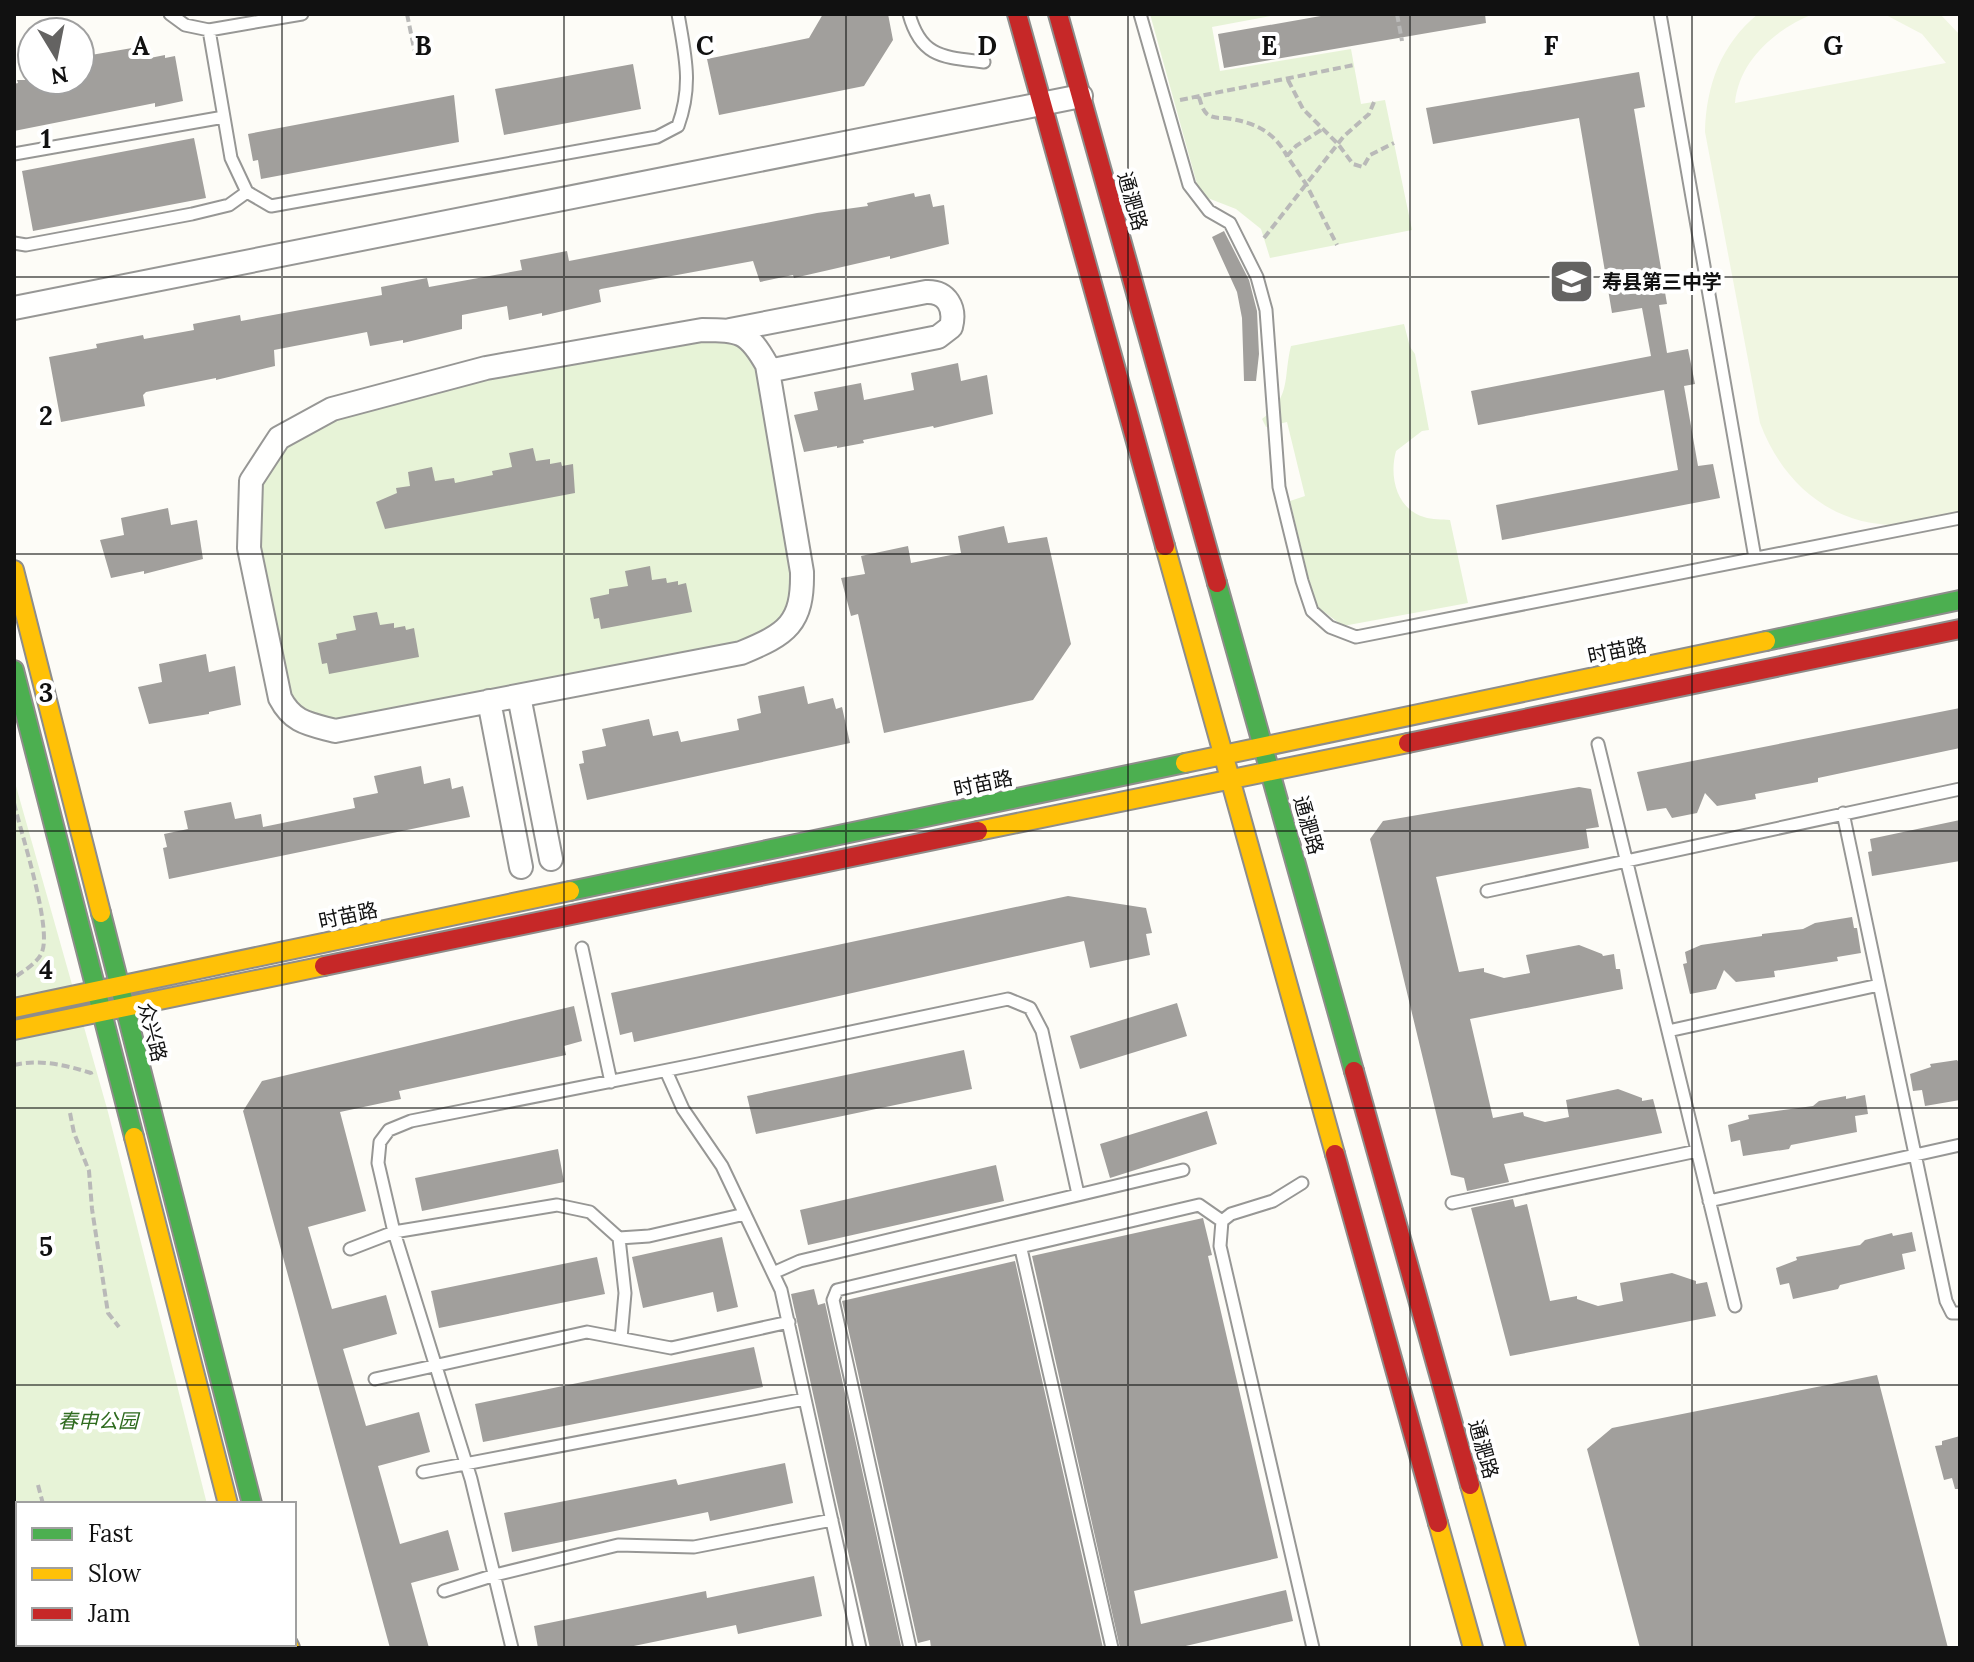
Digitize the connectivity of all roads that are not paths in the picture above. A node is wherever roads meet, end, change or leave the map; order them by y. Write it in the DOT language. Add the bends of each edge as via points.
graph roads {
  1 [pos="170,14"];
  2 [pos="302,14"];
  3 [pos="678,14"];
  4 [pos="909,14"];
  5 [pos="1017,14"];
  6 [pos="1058,14"];
  7 [pos="1140,14"];
  8 [pos="1660,14"];
  9 [pos="209,30"];
  10 [pos="984,62"];
  11 [pos="1081,96"];
  12 [pos="1043,104"];
  13 [pos="224,117"];
  14 [pos="14,154"];
  15 [pos="247,192"];
  16 [pos="14,243"];
  17 [pos="14,308"];
  18 [pos="730,330"];
  19 [pos="768,371"];
  20 [pos="1960,518"];
  21 [pos="1755,558"];
  22 [pos="14,570"];
  23 [pos="1960,600"];
  24 [pos="1960,629"];
  25 [pos="14,670"];
  26 [pos="519,696"];
  27 [pos="489,701"];
  28 [pos="1598,744"];
  29 [pos="1265,746"];
  30 [pos="1224,756"];
  31 [pos="1272,771"];
  32 [pos="1231,781"];
  33 [pos="1960,789"];
  34 [pos="1843,813"];
  35 [pos="551,859"];
  36 [pos="521,867"];
  37 [pos="1487,891"];
  38 [pos="582,948"];
  39 [pos="119,985"];
  40 [pos="1879,985"];
  41 [pos="96,990"];
  42 [pos="124,1007"];
  43 [pos="14,1008"];
  44 [pos="14,1030"];
  45 [pos="1668,1031"];
  46 [pos="666,1071"];
  47 [pos="611,1082"];
  48 [pos="1960,1145"];
  49 [pos="1697,1151"];
  50 [pos="1183,1170"];
  51 [pos="1302,1183"];
  52 [pos="1078,1194"];
  53 [pos="1709,1201"];
  54 [pos="1452,1203"];
  55 [pos="745,1214"];
  56 [pos="1222,1221"];
  57 [pos="394,1232"];
  58 [pos="619,1238"];
  59 [pos="350,1249"];
  60 [pos="1021,1249"];
  61 [pos="773,1273"];
  62 [pos="1735,1306"];
  63 [pos="1960,1313"];
  64 [pos="789,1322"];
  65 [pos="621,1338"];
  66 [pos="375,1379"];
  67 [pos="805,1399"];
  68 [pos="423,1472"];
  69 [pos="227,1502"];
  70 [pos="251,1502"];
  71 [pos="832,1520"];
  72 [pos="495,1575"];
  73 [pos="444,1591"];
  74 [pos="512,1648"];
  75 [pos="860,1648"];
  76 [pos="910,1648"];
  77 [pos="1112,1648"];
  78 [pos="1313,1648"];
  79 [pos="1473,1648"];
  80 [pos="1516,1648"];
  1 -- 9 [label="lane" via="185,25"];
  2 -- 9 [label="lane"];
  3 -- 15 [label="lane" via="688,71 687,102 678,126 657,137 271,206"];
  4 -- 10 [label="lane" via="922,44 940,57"];
  5 -- 12 [label="street"];
  6 -- 11 [label="street, 通淝路"];
  7 -- 21 [label="lane" via="1189,185 1209,211 1230,223 1257,277 1266,310 1279,487 1312,611 1330,627 1356,637"];
  8 -- 21 [label="lane"];
  9 -- 13 [label="lane"];
  11 -- 12 [label="street"];
  11 -- 29 [label="street, 通淝路"];
  12 -- 17 [label="street"];
  12 -- 30 [label="street"];
  13 -- 14 [label="lane"];
  13 -- 15 [label="lane" via="231,158"];
  15 -- 16 [label="lane" via="229,205 192,214"];
  18 -- 19 [label="street" via="754,342"];
  18 -- 19 [label="street" via="926,292 940,293 951,305 951,327 932,339"];
  18 -- 27 [label="street" via="702,330 486,368 332,409 279,438 251,481 249,548 280,698 288,713 335,731"];
  19 -- 26 [label="street" via="802,572 803,598 792,623 771,640 741,653"];
  20 -- 21 [label="lane"];
  22 -- 39 [label="street, 众兴路"];
  23 -- 29 [label="street, 时苗路"];
  24 -- 31 [label="street"];
  25 -- 41 [label="street"];
  26 -- 27 [label="street"];
  26 -- 35 [label="street"];
  27 -- 36 [label="street"];
  28 -- 45 [label="lane"];
  29 -- 30 [label="street, 时苗路"];
  29 -- 31 [label="street, 通淝路"];
  30 -- 32 [label="street"];
  30 -- 39 [label="street, 时苗路"];
  31 -- 32 [label="street"];
  31 -- 80 [label="street, 通淝路"];
  32 -- 42 [label="street"];
  32 -- 79 [label="street"];
  33 -- 34 [label="lane"];
  34 -- 37 [label="lane"];
  34 -- 40 [label="lane"];
  38 -- 47 [label="lane"];
  39 -- 41 [label="street, 时苗路"];
  39 -- 42 [label="street, 众兴路"];
  40 -- 45 [label="lane"];
  40 -- 63 [label="lane" via="1946,1301 1952,1313"];
  41 -- 43 [label="street, 时苗路"];
  41 -- 69 [label="street"];
  42 -- 44 [label="street"];
  42 -- 70 [label="street, 众兴路"];
  45 -- 49 [label="lane"];
  46 -- 47 [label="lane"];
  46 -- 52 [label="lane" via="1008,999 1030,1008 1042,1031"];
  46 -- 55 [label="lane"];
  47 -- 57 [label="lane" via="411,1121 389,1130 380,1142 378,1163"];
  48 -- 53 [label="lane"];
  49 -- 53 [label="lane"];
  49 -- 54 [label="lane"];
  50 -- 52 [label="lane"];
  51 -- 56 [label="lane"];
  52 -- 61 [label="lane" via="800,1261"];
  53 -- 62 [label="lane"];
  55 -- 58 [label="lane"];
  55 -- 61 [label="lane"];
  56 -- 76 [label="lane" via="1199,1205 837,1290 833,1300"];
  56 -- 78 [label="lane" via="1220,1246"];
  57 -- 58 [label="lane" via="557,1205 590,1212"];
  57 -- 59 [label="lane"];
  57 -- 72 [label="lane" via="471,1479"];
  58 -- 65 [label="lane" via="625,1293"];
  60 -- 77 [label="lane"];
  61 -- 64 [label="lane"];
  64 -- 65 [label="lane" via="671,1348"];
  64 -- 67 [label="lane"];
  65 -- 66 [label="lane" via="587,1332"];
  67 -- 68 [label="lane"];
  67 -- 71 [label="lane"];
  71 -- 72 [label="lane" via="694,1547 618,1545"];
  71 -- 75 [label="lane"];
  72 -- 73 [label="lane"];
  72 -- 74 [label="lane"];
}
